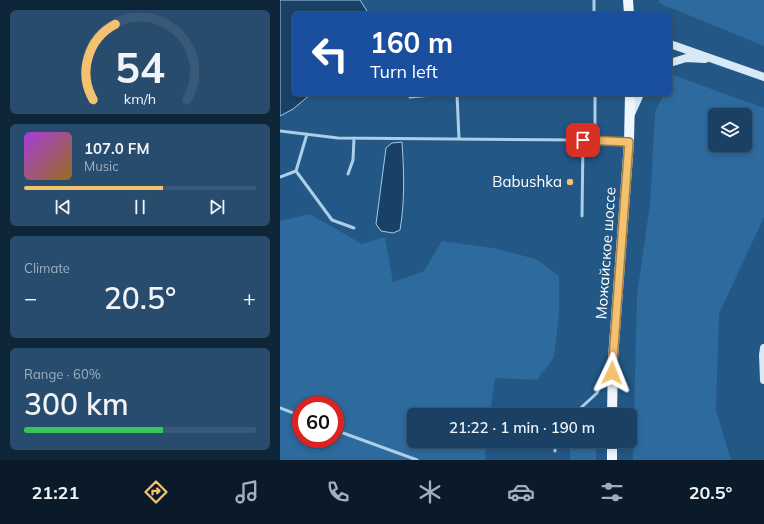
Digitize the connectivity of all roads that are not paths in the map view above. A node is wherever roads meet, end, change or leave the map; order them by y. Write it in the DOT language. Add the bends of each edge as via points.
graph roads {
  1 [pos="594,0"];
  2 [pos="628,0"];
  3 [pos="594,12"];
  4 [pos="629,12"];
  5 [pos="672,45"];
  6 [pos="712,59"];
  7 [pos="672,62"];
  8 [pos="764,77"];
  9 [pos="421,96"];
  10 [pos="457,96"];
  11 [pos="595,96"];
  12 [pos="630,96"];
  13 [pos="639,96"];
  14 [pos="410,97"];
  15 [pos="630,117"];
  16 [pos="280,131"];
  17 [pos="307,134"];
  18 [pos="354,138"];
  19 [pos="459,139"];
  20 [pos="583,140"];
  21 [pos="595,141"];
  22 [pos="629,142"];
  23 [pos="296,171"];
  24 [pos="348,174"];
  25 [pos="280,176"];
  26 [pos="582,216"];
  27 [pos="354,228"];
  28 [pos="764,348"];
  29 [pos="612,358"];
  30 [pos="764,380"];
  31 [pos="280,408"];
  32 [pos="581,408"];
  33 [pos="612,408"];
  34 [pos="292,413"];
  35 [pos="344,433"];
  36 [pos="612,448"];
  37 [pos="417,460"];
  38 [pos="612,460"];
  1 -- 3 [label="lane"];
  2 -- 4 [label="main road"];
  5 -- 6 [label="main road"];
  6 -- 7 [label="main road" via="686,58"];
  6 -- 8 [label="main road"];
  9 -- 14 [label="lane"];
  10 -- 19 [label="lane"];
  11 -- 21 [label="lane"];
  12 -- 15 [label="main road, Можайское шоссе"];
  13 -- 15 [label="main road"];
  15 -- 22 [label="main road, Можайское шоссе"];
  16 -- 17 [label="lane"];
  17 -- 18 [label="lane"];
  17 -- 23 [label="lane"];
  18 -- 19 [label="lane"];
  18 -- 24 [label="lane" via="353,160"];
  19 -- 20 [label="lane"];
  20 -- 21 [label="lane"];
  20 -- 26 [label="lane"];
  21 -- 22 [label="lane"];
  22 -- 29 [label="main road, Можайское шоссе"];
  23 -- 25 [label="lane"];
  23 -- 27 [label="lane" via="332,220"];
  28 -- 30 [label="main road"];
  29 -- 32 [label="lane" via="597,393"];
  29 -- 33 [label="main road, Можайское шоссе"];
  31 -- 34 [label="lane"];
  35 -- 37 [label="lane"];
  36 -- 38 [label="main road"];
}
